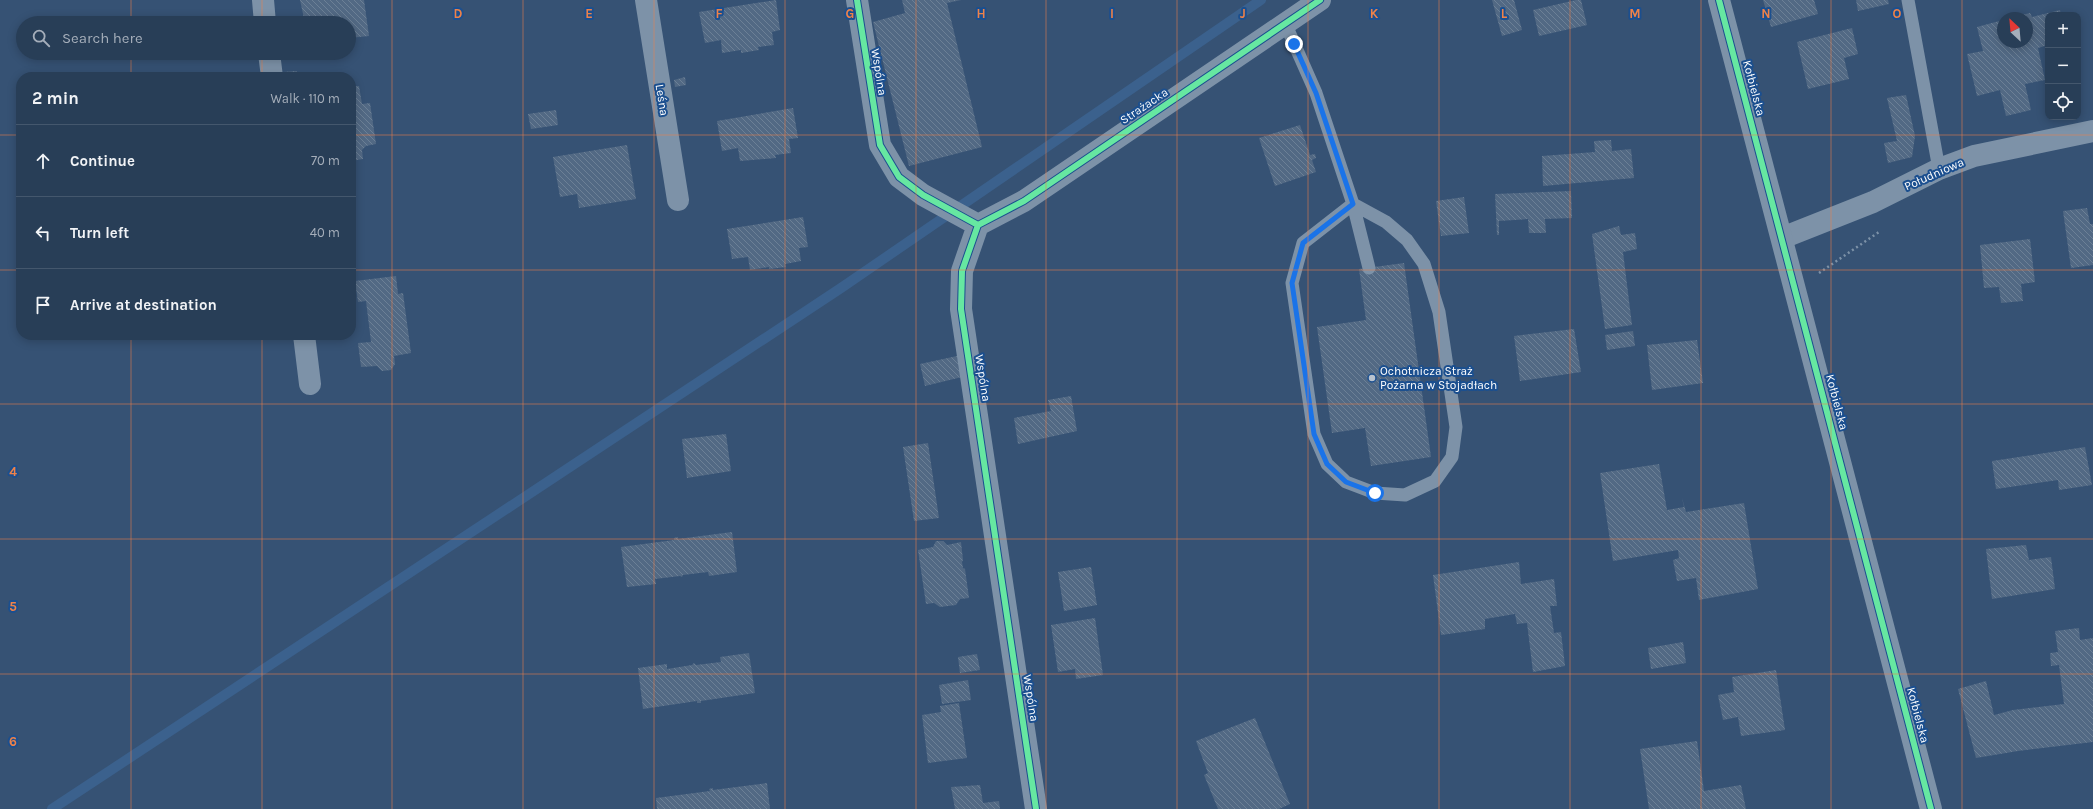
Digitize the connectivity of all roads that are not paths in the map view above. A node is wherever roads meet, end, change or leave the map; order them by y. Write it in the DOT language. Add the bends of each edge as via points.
graph roads {
  1 [pos="263,0"];
  2 [pos="646,0"];
  3 [pos="857,0"];
  4 [pos="1320,0"];
  5 [pos="1719,0"];
  6 [pos="1908,0"];
  7 [pos="265,16"];
  8 [pos="1285,23"];
  9 [pos="270,60"];
  10 [pos="271,72"];
  11 [pos="2093,131"];
  12 [pos="1939,169"];
  13 [pos="678,200"];
  14 [pos="1353,204"];
  15 [pos="974,224"];
  16 [pos="1782,238"];
  17 [pos="1369,268"];
  18 [pos="305,340"];
  19 [pos="310,384"];
  20 [pos="1036,809"];
  21 [pos="1931,809"];
  1 -- 7 [label="street"];
  2 -- 13 [label="street, Leśna"];
  3 -- 15 [label="street, Wspólna" via="880,145 899,177 923,195"];
  4 -- 8 [label="street, Strażacka"];
  5 -- 16 [label="street, Kołbielska"];
  6 -- 12 [label="lane"];
  8 -- 14 [label="lane" via="1316,93"];
  8 -- 15 [label="street, Strażacka" via="1024,201"];
  9 -- 10 [label="street"];
  11 -- 12 [label="street, Południowa" via="1974,156"];
  12 -- 16 [label="street, Południowa" via="1873,202"];
  14 -- 14 [label="lane" via="1386,222 1407,240 1424,264 1439,312 1456,427 1452,457 1435,481 1405,494 1375,493 1346,482 1327,464 1314,434 1292,283 1303,243"];
  14 -- 17 [label="lane"];
  15 -- 20 [label="street, Wspólna" via="962,271 961,310"];
  16 -- 21 [label="street, Kołbielska"];
  18 -- 19 [label="street"];
}
